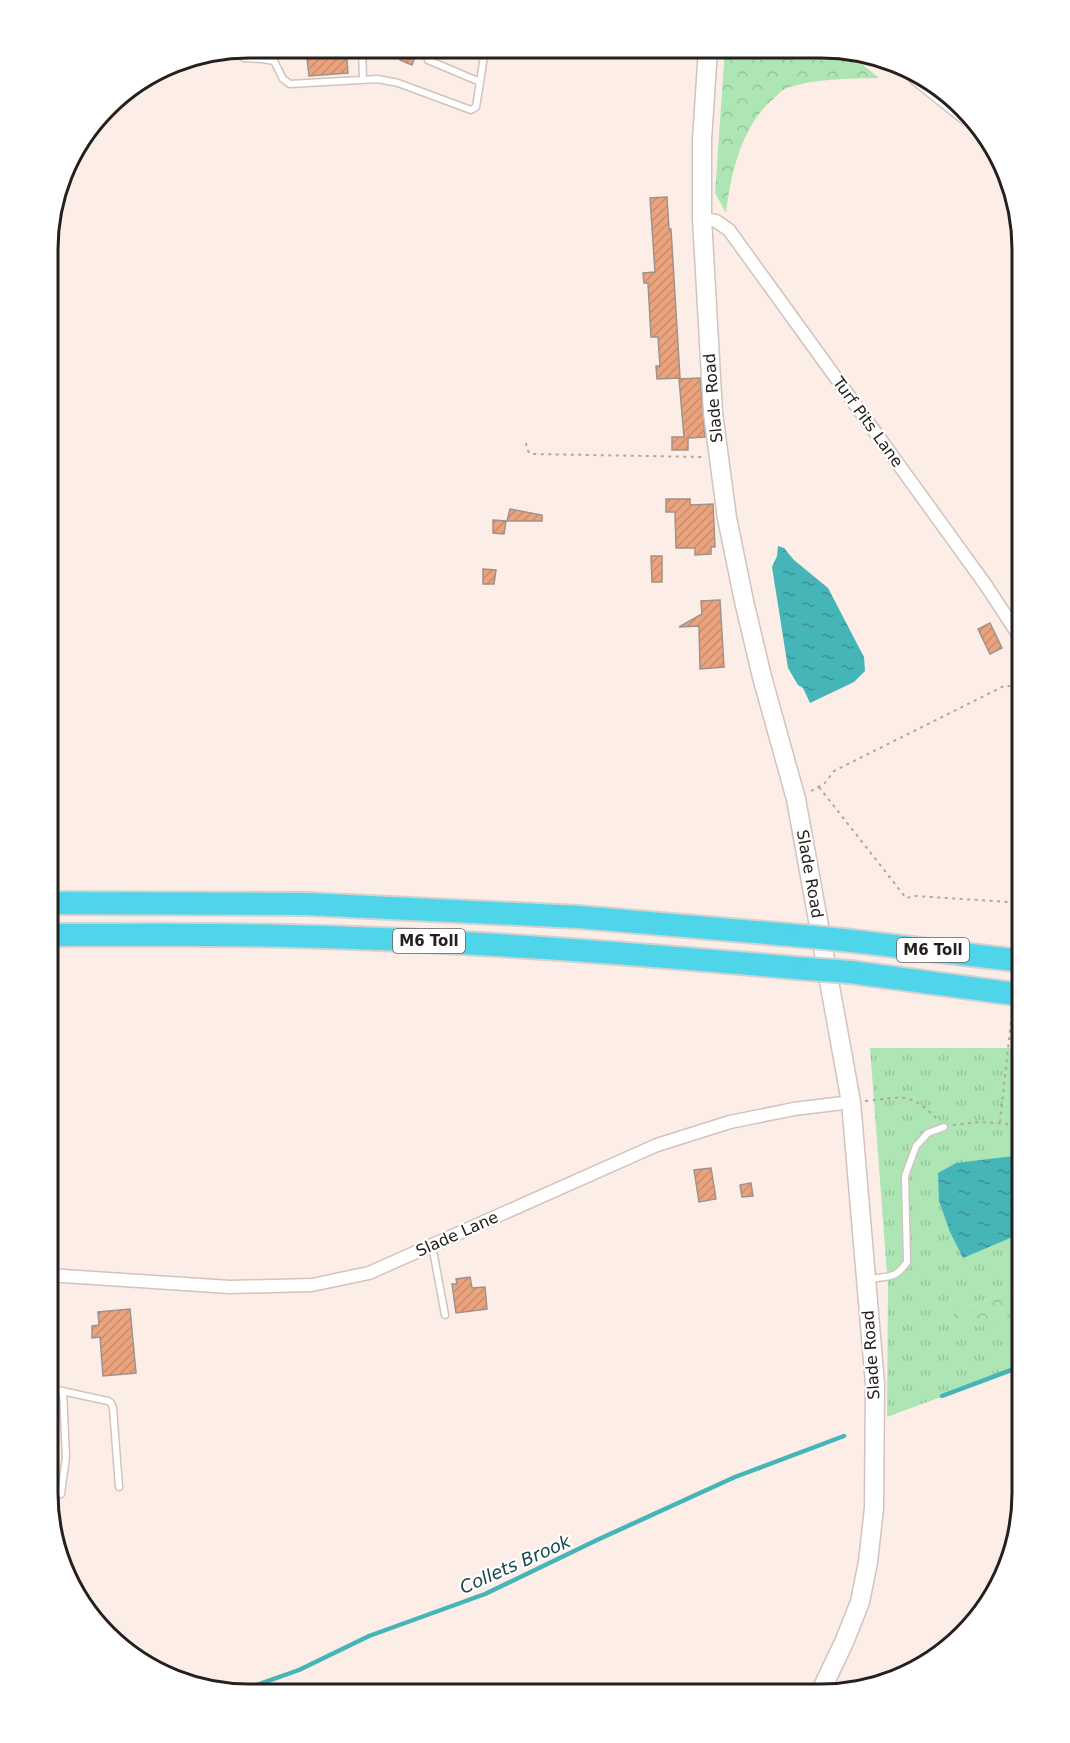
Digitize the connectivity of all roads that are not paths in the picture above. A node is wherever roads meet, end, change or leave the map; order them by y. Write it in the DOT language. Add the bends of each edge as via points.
graph roads {
  1 [pos="707,58"];
  2 [pos="262,59"];
  3 [pos="362,59"];
  4 [pos="484,59"];
  5 [pos="428,60"];
  6 [pos="363,80"];
  7 [pos="480,81"];
  8 [pos="702,218"];
  9 [pos="1012,624"];
  10 [pos="58,903"];
  11 [pos="58,935"];
  12 [pos="1011,960"];
  13 [pos="1011,994"];
  14 [pos="851,1102"];
  15 [pos="944,1127"];
  16 [pos="432,1245"];
  17 [pos="58,1276"];
  18 [pos="865,1279"];
  19 [pos="445,1315"];
  20 [pos="58,1390"];
  21 [pos="63,1391"];
  22 [pos="119,1487"];
  23 [pos="61,1494"];
  24 [pos="824,1684"];
  1 -- 8 [label="main road, Slade Road"];
  2 -- 6 [label="lane" via="274,61 290,84"];
  3 -- 6 [label="lane"];
  4 -- 7 [label="lane"];
  5 -- 7 [label="lane"];
  6 -- 7 [label="lane" via="398,83 471,110 476,107"];
  8 -- 9 [label="street, Turf Pits Lane" via="717,221 729,230"];
  8 -- 14 [label="main road, Slade Road" via="710,375 727,518 762,677 796,799"];
  10 -- 12 [label="highway, M6 Toll, bridge" via="318,904 579,917 844,940"];
  11 -- 13 [label="highway, M6 Toll, bridge" via="288,936 585,950 850,972"];
  14 -- 16 [label="street, Slade Lane" via="794,1108 657,1145"];
  14 -- 18 [label="main road, Slade Road"];
  15 -- 18 [label="lane" via="928,1133 916,1146 905,1176 907,1262 900,1273"];
  16 -- 17 [label="street, Slade Lane" via="369,1272 312,1285 230,1287"];
  16 -- 19 [label="lane"];
  18 -- 24 [label="main road, Slade Road" via="875,1384 874,1508 860,1602"];
  20 -- 21 [label="lane"];
  21 -- 22 [label="lane" via="111,1403"];
  21 -- 23 [label="lane" via="66,1457"];
}
